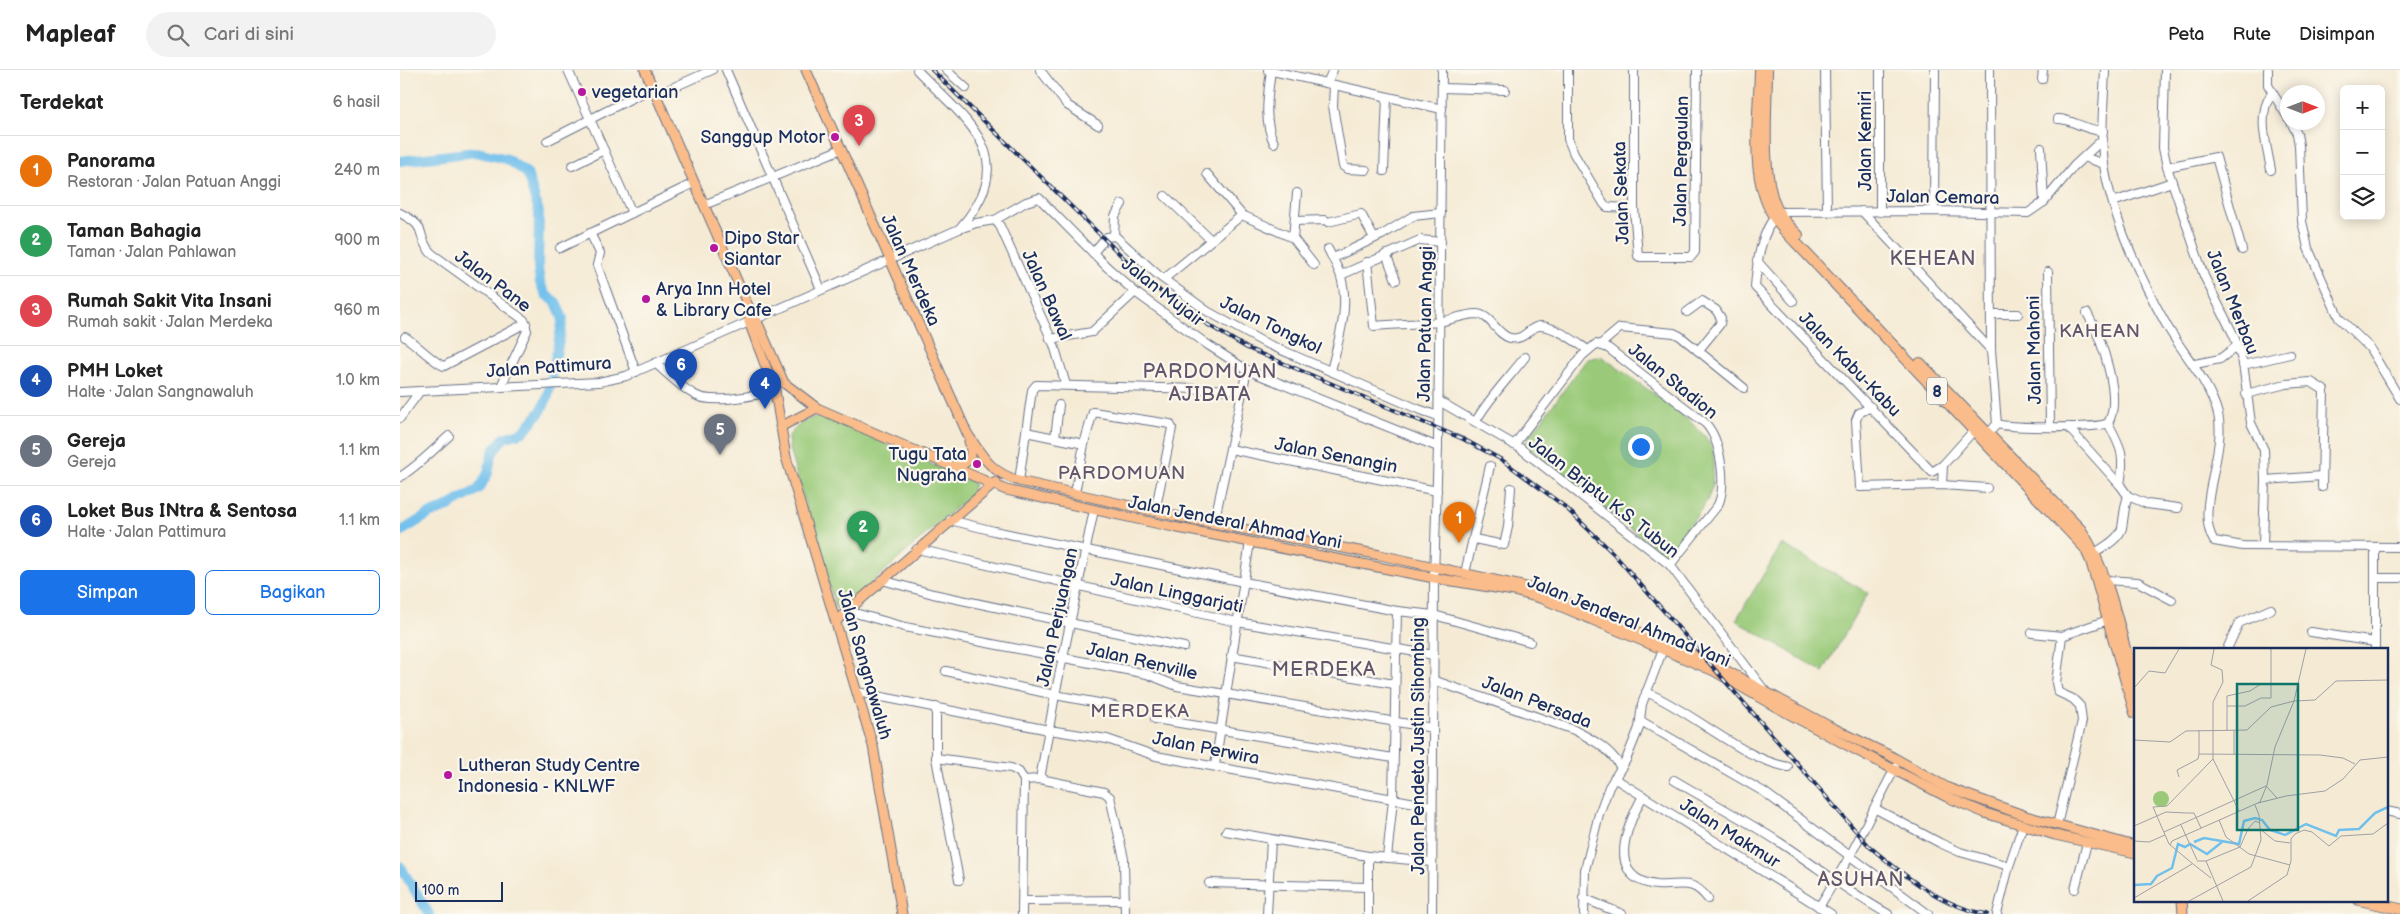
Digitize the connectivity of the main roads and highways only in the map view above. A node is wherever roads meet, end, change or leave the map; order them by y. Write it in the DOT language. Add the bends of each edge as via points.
graph roads {
  1 [pos="645,70"];
  2 [pos="806,70"];
  3 [pos="1760,70"];
  4 [pos="1767,70"];
  5 [pos="1775,215"];
  6 [pos="753,320"];
  7 [pos="817,408"];
  8 [pos="780,427"];
  9 [pos="1977,428"];
  10 [pos="967,433"];
  11 [pos="947,466"];
  12 [pos="1001,475"];
  13 [pos="994,485"];
  14 [pos="1090,497"];
  15 [pos="1091,509"];
  16 [pos="1175,516"];
  17 [pos="1174,527"];
  18 [pos="1262,532"];
  19 [pos="1260,544"];
  20 [pos="1344,548"];
  21 [pos="1342,560"];
  22 [pos="1544,596"];
  23 [pos="1579,610"];
  24 [pos="836,621"];
  25 [pos="2134,680"];
  26 [pos="2134,711"];
  27 [pos="1915,775"];
  28 [pos="1972,802"];
  29 [pos="2134,846"];
  30 [pos="2134,853"];
  31 [pos="2368,902"];
  32 [pos="2400,909"];
  33 [pos="902,914"];
  1 -- 6 [label="main road"];
  2 -- 10 [label="main road, Jalan Merdeka"];
  3 -- 5 [label="highway, 8" via="1760,175 1762,194"];
  4 -- 5 [label="highway, 8" via="1768,174"];
  5 -- 9 [label="highway, 8"];
  6 -- 7 [label="main road, Jalan Jenderal Ahmad Yani" via="784,383"];
  6 -- 8 [label="main road, Jalan Sangnawaluh" via="775,391"];
  7 -- 8 [label="main road"];
  7 -- 11 [label="main road, Jalan Jenderal Ahmad Yani"];
  8 -- 24 [label="main road, Jalan Sangnawaluh" via="786,458"];
  9 -- 25 [label="highway, 8" via="1988,434 2081,530 2095,553 2105,580"];
  9 -- 26 [label="highway, 8" via="2085,548"];
  10 -- 11 [label="main road" via="972,454 970,460 959,466"];
  10 -- 12 [label="main road, Jalan Merdeka" via="984,458"];
  11 -- 13 [label="main road, Jalan Jenderal Ahmad Yani"];
  12 -- 13 [label="main road"];
  12 -- 14 [label="main road, Jalan Jenderal Ahmad Yani"];
  13 -- 15 [label="main road, Jalan Jenderal Ahmad Yani"];
  13 -- 24 [label="main road"];
  14 -- 15 [label="main road"];
  14 -- 16 [label="main road, Jalan Jenderal Ahmad Yani"];
  15 -- 17 [label="main road, Jalan Jenderal Ahmad Yani"];
  16 -- 17 [label="main road"];
  16 -- 18 [label="main road, Jalan Jenderal Ahmad Yani"];
  17 -- 19 [label="main road, Jalan Jenderal Ahmad Yani"];
  18 -- 19 [label="main road"];
  18 -- 20 [label="main road, Jalan Jenderal Ahmad Yani"];
  19 -- 21 [label="main road, Jalan Jenderal Ahmad Yani"];
  20 -- 21 [label="main road"];
  20 -- 22 [label="main road, Jalan Jenderal Ahmad Yani" via="1465,573"];
  21 -- 22 [label="main road, Jalan Jenderal Ahmad Yani"];
  22 -- 23 [label="main road, Jalan Jenderal Ahmad Yani"];
  23 -- 27 [label="main road, Jalan Jenderal Ahmad Yani" via="1718,673 1776,707 1895,768"];
  23 -- 27 [label="main road, Jalan Jenderal Ahmad Yani" via="1705,659"];
  24 -- 33 [label="main road, Jalan Sangnawaluh" via="873,746"];
  27 -- 28 [label="main road, Jalan Jenderal Ahmad Yani"];
  28 -- 29 [label="main road, Jalan Jenderal Ahmad Yani"];
  28 -- 30 [label="main road, Jalan Jenderal Ahmad Yani" via="2023,825"];
  31 -- 32 [label="highway"];
}
